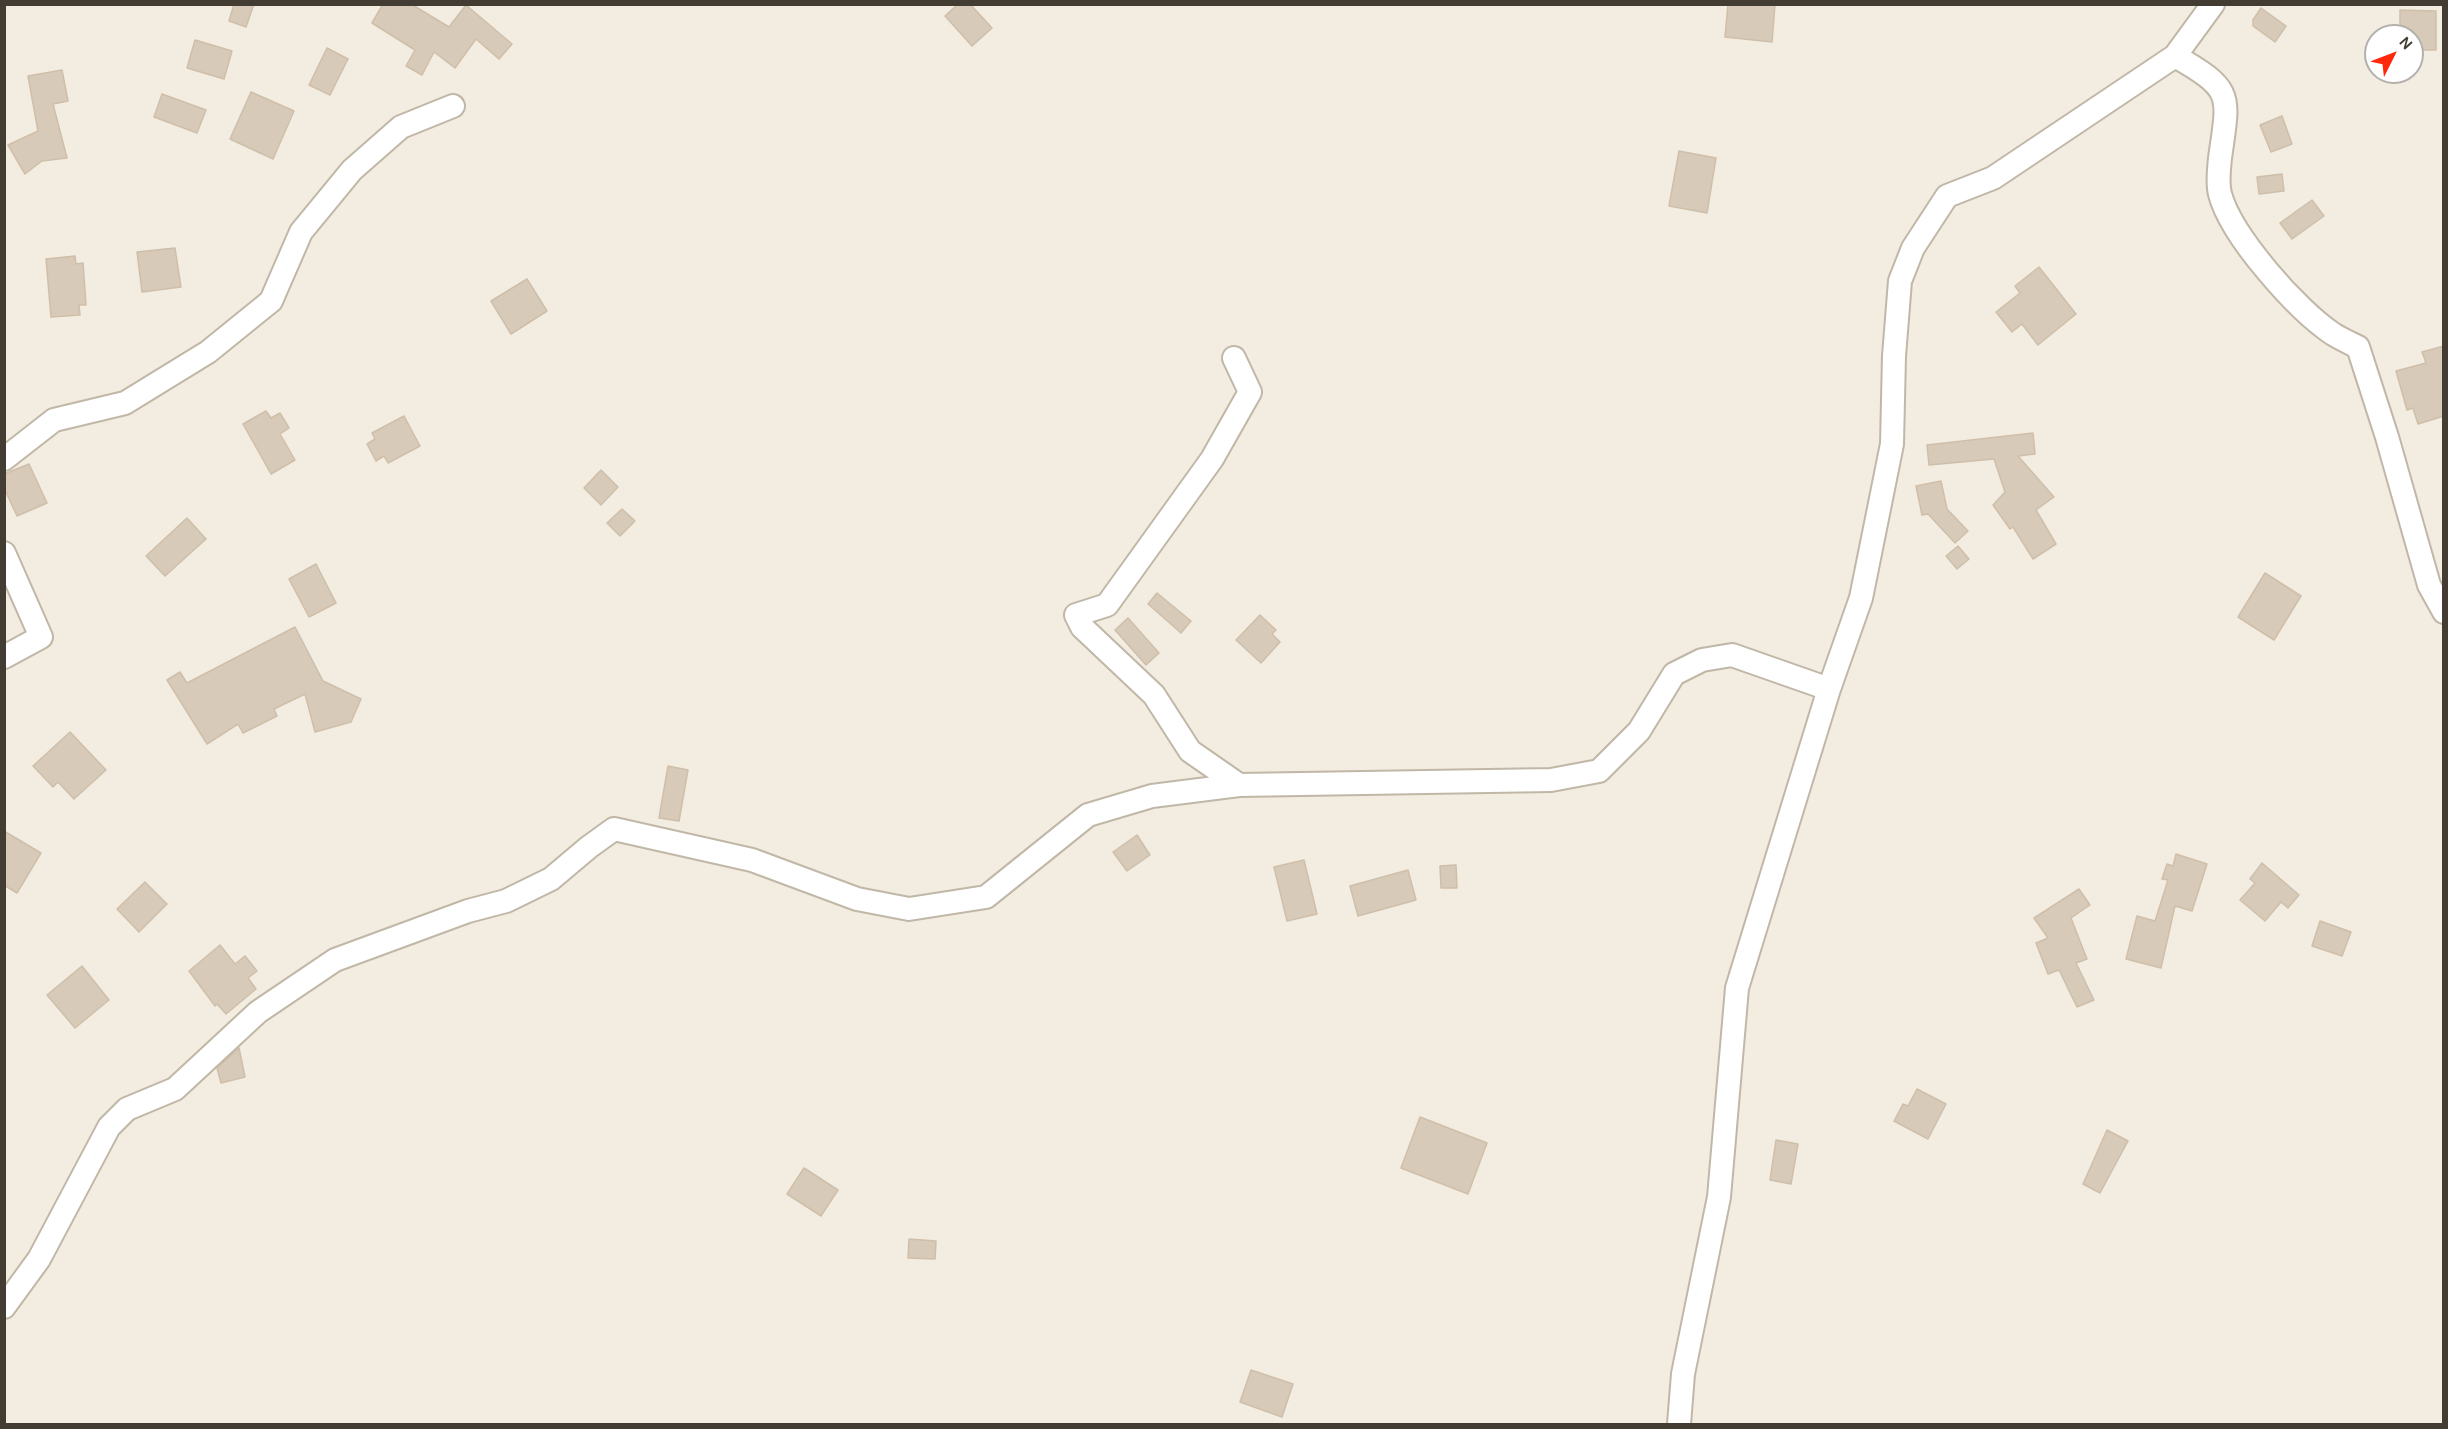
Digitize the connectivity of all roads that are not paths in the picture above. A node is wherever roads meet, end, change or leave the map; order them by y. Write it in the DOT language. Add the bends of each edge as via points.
graph roads {
  1 [pos="2213,4"];
  2 [pos="2175,56"];
  3 [pos="453,106"];
  4 [pos="1234,358"];
  5 [pos="4,459"];
  6 [pos="4,553"];
  7 [pos="2444,612"];
  8 [pos="4,657"];
  9 [pos="1829,689"];
  10 [pos="1239,785"];
  11 [pos="4,1307"];
  12 [pos="1679,1425"];
  1 -- 2 [label="street"];
  2 -- 7 [label="street" via="2213,79 2227,101 2219,191 2228,218 2298,302 2333,334 2358,347 2429,585"];
  2 -- 9 [label="street" via="1994,178 1947,196 1913,248 1900,280 1892,444 1861,598"];
  3 -- 5 [label="street" via="401,128 352,170 301,232 271,301 208,352 126,403 54,420"];
  4 -- 10 [label="street" via="1250,392 1212,459 1107,605 1076,615 1082,627 1154,695 1190,751"];
  6 -- 8 [label="street" via="41,637"];
  9 -- 10 [label="street" via="1732,655 1702,660 1674,674 1639,731 1599,771 1551,780"];
  9 -- 12 [label="street" via="1737,988 1719,1197 1683,1374"];
  10 -- 11 [label="street" via="1152,796 1088,815 986,897 909,909 857,899 752,860 614,830 551,879 506,901 335,960 258,1012 175,1089 127,1109 109,1127 39,1259"];
}
